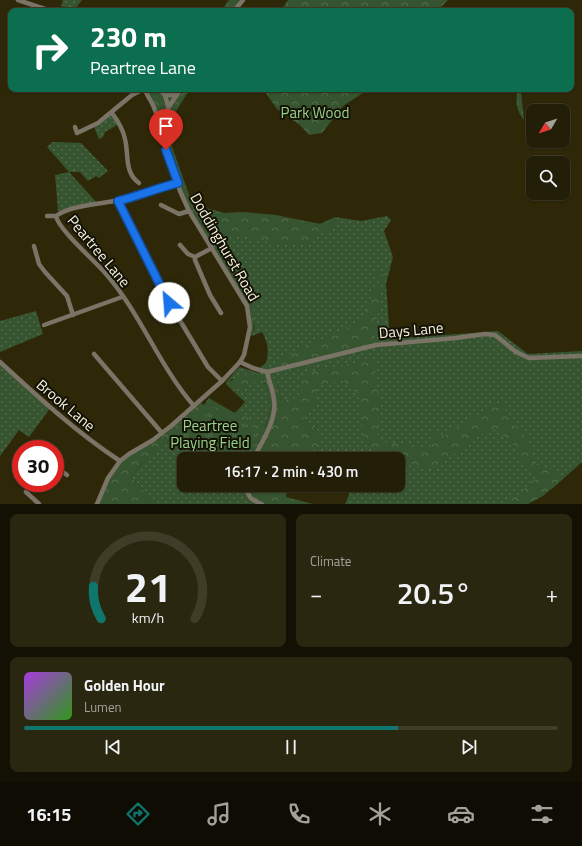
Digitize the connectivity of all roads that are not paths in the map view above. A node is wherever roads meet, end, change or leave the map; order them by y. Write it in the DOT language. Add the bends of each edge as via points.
graph roads {
  1 [pos="18,0"];
  2 [pos="243,0"];
  3 [pos="42,8"];
  4 [pos="236,8"];
  5 [pos="138,92"];
  6 [pos="146,92"];
  7 [pos="162,92"];
  8 [pos="179,92"];
  9 [pos="165,95"];
  10 [pos="177,95"];
  11 [pos="168,106"];
  12 [pos="112,113"];
  13 [pos="161,126"];
  14 [pos="75,127"];
  15 [pos="139,183"];
  16 [pos="178,183"];
  17 [pos="118,201"];
  18 [pos="161,205"];
  19 [pos="189,211"];
  20 [pos="47,216"];
  21 [pos="56,216"];
  22 [pos="180,245"];
  23 [pos="34,246"];
  24 [pos="212,248"];
  25 [pos="195,257"];
  26 [pos="122,297"];
  27 [pos="221,313"];
  28 [pos="73,315"];
  29 [pos="44,324"];
  30 [pos="94,354"];
  31 [pos="582,356"];
  32 [pos="0,362"];
  33 [pos="240,362"];
  34 [pos="267,372"];
  35 [pos="222,381"];
  36 [pos="194,406"];
  37 [pos="162,433"];
  38 [pos="257,452"];
  39 [pos="120,461"];
  40 [pos="64,473"];
  41 [pos="67,475"];
  42 [pos="26,492"];
  43 [pos="248,492"];
  44 [pos="39,504"];
  45 [pos="97,504"];
  46 [pos="262,504"];
  1 -- 3 [label="street"];
  2 -- 4 [label="street"];
  5 -- 12 [label="street"];
  6 -- 13 [label="street, Doddinghurst Road"];
  7 -- 9 [label="street"];
  8 -- 10 [label="street"];
  9 -- 10 [label="street"];
  9 -- 11 [label="street"];
  10 -- 11 [label="street"];
  11 -- 13 [label="street"];
  12 -- 14 [label="street" via="98,123 77,132"];
  12 -- 15 [label="street" via="124,137 128,168 132,178"];
  13 -- 16 [label="street, Doddinghurst Road"];
  16 -- 17 [label="street, Peartree Lane"];
  16 -- 19 [label="street, Doddinghurst Road"];
  17 -- 21 [label="street, Peartree Lane" via="68,210"];
  17 -- 35 [label="street" via="164,294 208,366"];
  18 -- 19 [label="street" via="179,214"];
  19 -- 24 [label="street, Doddinghurst Road"];
  20 -- 21 [label="street"];
  21 -- 26 [label="street, Peartree Lane" via="62,227 106,274"];
  22 -- 25 [label="street" via="188,254"];
  23 -- 28 [label="street" via="45,272 67,296"];
  24 -- 25 [label="street"];
  24 -- 33 [label="street, Doddinghurst Road" via="249,313 249,339"];
  25 -- 27 [label="street" via="196,266"];
  26 -- 28 [label="street"];
  26 -- 36 [label="street, Peartree Lane" via="181,391"];
  28 -- 29 [label="street"];
  30 -- 37 [label="street"];
  31 -- 34 [label="street, Days Lane" via="529,358 516,352 495,335 484,334 376,345"];
  32 -- 39 [label="street, Brook Lane" via="90,441"];
  33 -- 34 [label="street"];
  33 -- 35 [label="street, Doddinghurst Road"];
  34 -- 38 [label="street" via="275,401 274,410"];
  35 -- 36 [label="street, Doddinghurst Road"];
  36 -- 37 [label="street, Doddinghurst Road"];
  37 -- 39 [label="street, Doddinghurst Road"];
  39 -- 45 [label="street, Doddinghurst Road" via="108,478"];
  40 -- 41 [label="street"];
  42 -- 44 [label="street"];
  43 -- 46 [label="street" via="249,497"];
}
